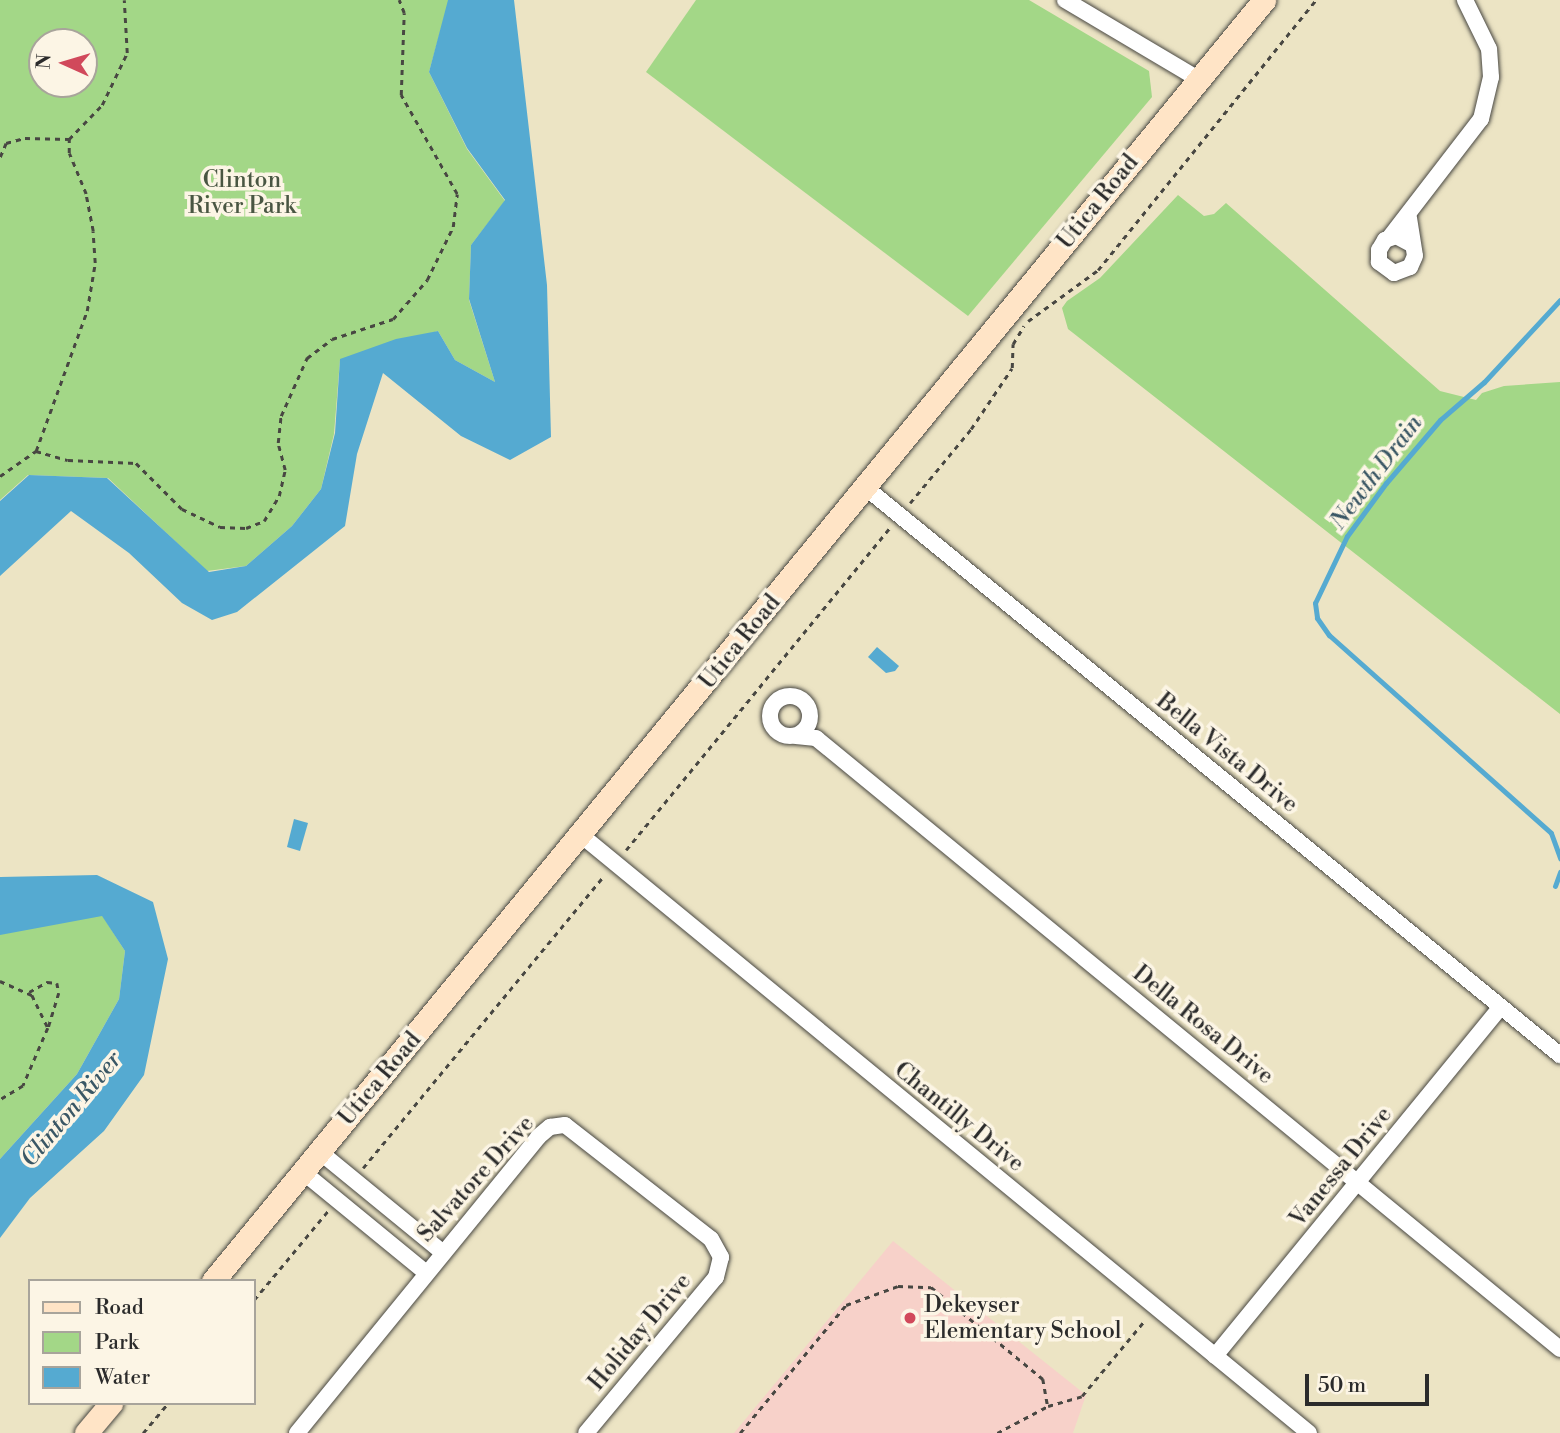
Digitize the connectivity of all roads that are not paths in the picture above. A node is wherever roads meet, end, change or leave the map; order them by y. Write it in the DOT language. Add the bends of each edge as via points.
graph roads {
  1 [pos="1065,0"];
  2 [pos="1264,0"];
  3 [pos="1465,0"];
  4 [pos="1198,79"];
  5 [pos="1409,218"];
  6 [pos="1390,237"];
  7 [pos="1411,244"];
  8 [pos="865,487"];
  9 [pos="811,716"];
  10 [pos="796,736"];
  11 [pos="816,738"];
  12 [pos="581,835"];
  13 [pos="1501,1007"];
  14 [pos="1560,1055"];
  15 [pos="320,1152"];
  16 [pos="303,1172"];
  17 [pos="1358,1182"];
  18 [pos="442,1252"];
  19 [pos="721,1257"];
  20 [pos="425,1272"];
  21 [pos="215,1279"];
  22 [pos="1560,1349"];
  23 [pos="1215,1356"];
  24 [pos="109,1405"];
  25 [pos="86,1433"];
  26 [pos="297,1433"];
  27 [pos="586,1433"];
  28 [pos="1309,1433"];
  1 -- 4 [label="street"];
  2 -- 4 [label="street, Utica Road"];
  3 -- 5 [label="street" via="1489,49 1488,97 1465,145"];
  4 -- 8 [label="street, Utica Road"];
  5 -- 6 [label="street"];
  5 -- 7 [label="street"];
  6 -- 7 [label="street" via="1402,237"];
  6 -- 7 [label="street" via="1381,244 1378,256 1388,271 1400,273 1410,267 1415,256"];
  8 -- 12 [label="street, Utica Road"];
  8 -- 13 [label="street, Bella Vista Drive"];
  9 -- 10 [label="street" via="806,729"];
  9 -- 10 [label="street" via="801,699 788,696 776,702 773,726 783,735"];
  9 -- 11 [label="street"];
  10 -- 11 [label="street"];
  11 -- 17 [label="street, Della Rosa Drive"];
  12 -- 15 [label="street, Utica Road"];
  12 -- 23 [label="street, Chantilly Drive"];
  13 -- 14 [label="street, Bella Vista Drive"];
  13 -- 17 [label="street, Vanessa Drive"];
  15 -- 16 [label="street, Utica Road"];
  15 -- 18 [label="street"];
  16 -- 20 [label="street"];
  16 -- 21 [label="street, Utica Road"];
  17 -- 22 [label="street, Della Rosa Drive"];
  17 -- 23 [label="street, Vanessa Drive"];
  18 -- 19 [label="street, Salvatore Drive" via="538,1137 550,1127 565,1125 711,1240"];
  18 -- 20 [label="street, Salvatore Drive"];
  19 -- 27 [label="street, Holiday Drive" via="716,1277"];
  20 -- 26 [label="street, Salvatore Drive"];
  23 -- 28 [label="street, Chantilly Drive"];
  24 -- 25 [label="street"];
}
